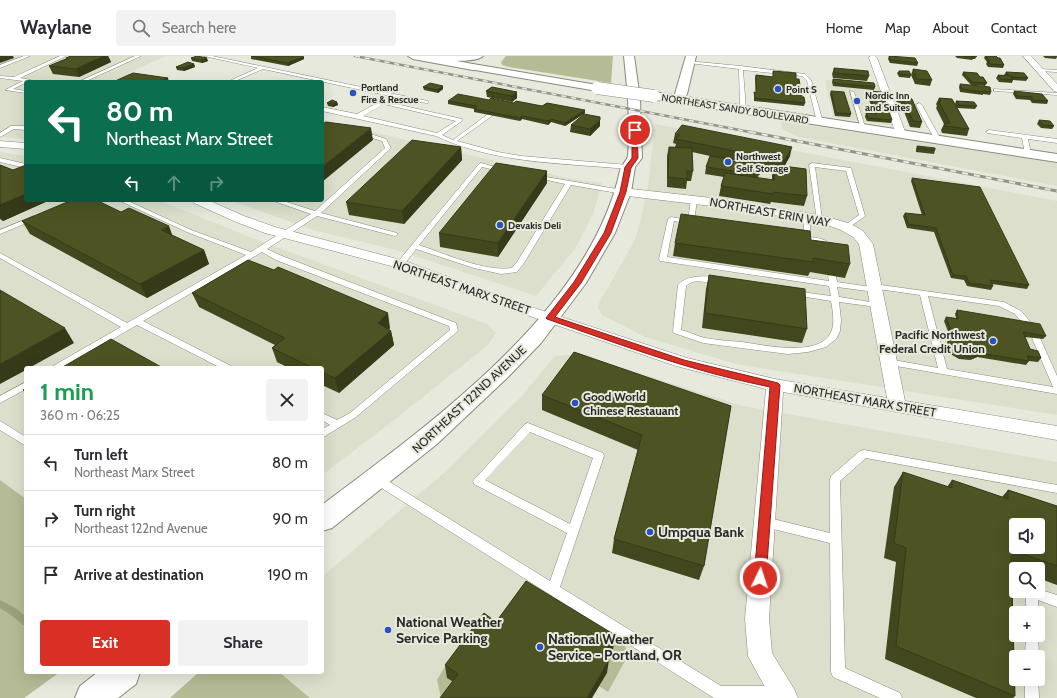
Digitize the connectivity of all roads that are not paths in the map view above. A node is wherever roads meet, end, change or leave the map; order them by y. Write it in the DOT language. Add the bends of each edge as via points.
graph roads {
  1 [pos="28,56"];
  2 [pos="64,56"];
  3 [pos="139,56"];
  4 [pos="206,56"];
  5 [pos="413,56"];
  6 [pos="419,56"];
  7 [pos="478,56"];
  8 [pos="491,56"];
  9 [pos="619,56"];
  10 [pos="629,56"];
  11 [pos="1027,56"];
  12 [pos="873,58"];
  13 [pos="690,59"];
  14 [pos="0,67"];
  15 [pos="472,67"];
  16 [pos="741,67"];
  17 [pos="262,68"];
  18 [pos="1040,70"];
  19 [pos="1057,71"];
  20 [pos="0,77"];
  21 [pos="307,77"];
  22 [pos="14,79"];
  23 [pos="29,80"];
  24 [pos="85,80"];
  25 [pos="234,80"];
  26 [pos="300,80"];
  27 [pos="321,80"];
  28 [pos="324,81"];
  29 [pos="24,82"];
  30 [pos="1057,89"];
  31 [pos="996,90"];
  32 [pos="24,92"];
  33 [pos="852,92"];
  34 [pos="1057,94"];
  35 [pos="394,96"];
  36 [pos="677,100"];
  37 [pos="382,102"];
  38 [pos="620,103"];
  39 [pos="919,105"];
  40 [pos="324,109"];
  41 [pos="414,109"];
  42 [pos="742,110"];
  43 [pos="490,115"];
  44 [pos="358,116"];
  45 [pos="24,122"];
  46 [pos="820,122"];
  47 [pos="13,127"];
  48 [pos="24,128"];
  49 [pos="864,129"];
  50 [pos="352,131"];
  51 [pos="989,132"];
  52 [pos="1,133"];
  53 [pos="622,134"];
  54 [pos="900,134"];
  55 [pos="438,135"];
  56 [pos="1025,137"];
  57 [pos="938,140"];
  58 [pos="1057,141"];
  59 [pos="453,142"];
  60 [pos="0,144"];
  61 [pos="24,146"];
  62 [pos="1028,154"];
  63 [pos="1057,158"];
  64 [pos="0,160"];
  65 [pos="24,166"];
  66 [pos="628,167"];
  67 [pos="511,171"];
  68 [pos="525,174"];
  69 [pos="569,183"];
  70 [pos="623,192"];
  71 [pos="694,200"];
  72 [pos="125,202"];
  73 [pos="204,202"];
  74 [pos="280,202"];
  75 [pos="316,214"];
  76 [pos="41,215"];
  77 [pos="813,218"];
  78 [pos="691,222"];
  79 [pos="698,223"];
  80 [pos="846,227"];
  81 [pos="0,232"];
  82 [pos="285,234"];
  83 [pos="395,234"];
  84 [pos="792,236"];
  85 [pos="808,238"];
  86 [pos="414,246"];
  87 [pos="262,249"];
  88 [pos="0,255"];
  89 [pos="252,255"];
  90 [pos="831,257"];
  91 [pos="400,264"];
  92 [pos="833,279"];
  93 [pos="730,283"];
  94 [pos="784,292"];
  95 [pos="922,293"];
  96 [pos="875,294"];
  97 [pos="836,299"];
  98 [pos="550,318"];
  99 [pos="138,321"];
  100 [pos="1030,326"];
  101 [pos="127,327"];
  102 [pos="1036,338"];
  103 [pos="888,362"];
  104 [pos="59,366"];
  105 [pos="224,366"];
  106 [pos="943,371"];
  107 [pos="775,385"];
  108 [pos="24,386"];
  109 [pos="1057,386"];
  110 [pos="1057,391"];
  111 [pos="0,400"];
  112 [pos="897,406"];
  113 [pos="324,417"];
  114 [pos="0,424"];
  115 [pos="337,424"];
  116 [pos="324,433"];
  117 [pos="1057,433"];
  118 [pos="24,441"];
  119 [pos="376,479"];
  120 [pos="1057,489"];
  121 [pos="324,518"];
  122 [pos="764,522"];
  123 [pos="573,531"];
  124 [pos="836,539"];
  125 [pos="553,590"];
  126 [pos="1057,600"];
  127 [pos="1032,606"];
  128 [pos="122,674"];
  129 [pos="1032,686"];
  130 [pos="718,696"];
  131 [pos="783,696"];
  132 [pos="92,698"];
  133 [pos="895,698"];
  134 [pos="1032,698"];
  1 -- 14 [label="lane"];
  2 -- 22 [label="lane"];
  3 -- 24 [label="lane"];
  4 -- 17 [label="lane"];
  5 -- 15 [label="main road, NORTHEAST SANDY BOULEVARD"];
  6 -- 7 [label="main road"];
  8 -- 15 [label="main road"];
  9 -- 38 [label="main road"];
  10 -- 66 [label="main road, NORTHEAST 122ND AVENUE" via="634,99 635,158"];
  11 -- 18 [label="street"];
  12 -- 54 [label="street"];
  13 -- 16 [label="lane"];
  13 -- 36 [label="main road"];
  15 -- 36 [label="main road, NORTHEAST SANDY BOULEVARD, bridge"];
  16 -- 42 [label="lane"];
  16 -- 46 [label="lane" via="803,75 809,80"];
  17 -- 21 [label="lane"];
  17 -- 25 [label="lane"];
  18 -- 19 [label="lane"];
  18 -- 30 [label="street"];
  20 -- 22 [label="lane"];
  21 -- 26 [label="lane"];
  21 -- 27 [label="lane"];
  22 -- 23 [label="lane"];
  28 -- 35 [label="lane"];
  29 -- 32 [label="lane" via="7,90"];
  31 -- 34 [label="lane"];
  33 -- 49 [label="lane"];
  35 -- 37 [label="lane"];
  35 -- 41 [label="lane" via="426,102"];
  36 -- 42 [label="main road, NORTHEAST SANDY BOULEVARD"];
  37 -- 41 [label="lane"];
  37 -- 44 [label="lane"];
  39 -- 57 [label="lane"];
  40 -- 44 [label="lane"];
  41 -- 55 [label="lane" via="460,120"];
  42 -- 46 [label="main road, NORTHEAST SANDY BOULEVARD"];
  43 -- 59 [label="lane"];
  44 -- 55 [label="lane"];
  45 -- 47 [label="lane"];
  46 -- 49 [label="main road, NORTHEAST SANDY BOULEVARD"];
  47 -- 48 [label="lane"];
  47 -- 52 [label="lane"];
  49 -- 54 [label="main road, NORTHEAST SANDY BOULEVARD"];
  50 -- 75 [label="lane" via="384,140 388,148"];
  51 -- 56 [label="lane"];
  53 -- 66 [label="main road, NORTHEAST 122ND AVENUE" via="622,157"];
  54 -- 57 [label="main road, NORTHEAST SANDY BOULEVARD"];
  55 -- 59 [label="lane"];
  56 -- 58 [label="lane"];
  56 -- 62 [label="lane"];
  57 -- 62 [label="main road, NORTHEAST SANDY BOULEVARD"];
  59 -- 66 [label="lane" via="522,158"];
  60 -- 61 [label="street"];
  62 -- 63 [label="main road, NORTHEAST SANDY BOULEVARD"];
  64 -- 65 [label="lane"];
  66 -- 70 [label="main road, NORTHEAST 122ND AVENUE"];
  67 -- 86 [label="lane" via="481,165"];
  68 -- 69 [label="lane"];
  69 -- 70 [label="lane"];
  69 -- 86 [label="lane" via="514,270 501,272"];
  70 -- 71 [label="street, NORTHEAST ERIN WAY"];
  70 -- 98 [label="main road, NORTHEAST 122ND AVENUE" via="610,228 595,255"];
  71 -- 77 [label="street, NORTHEAST ERIN WAY"];
  71 -- 78 [label="lane"];
  72 -- 89 [label="lane" via="188,231"];
  73 -- 82 [label="street, NORTHEAST MARX STREET" via="240,219"];
  74 -- 75 [label="lane"];
  75 -- 82 [label="lane"];
  75 -- 83 [label="lane"];
  76 -- 81 [label="lane"];
  77 -- 80 [label="street, NORTHEAST ERIN WAY"];
  77 -- 80 [label="lane" via="812,165 849,169 862,216"];
  77 -- 85 [label="lane"];
  78 -- 79 [label="lane"];
  78 -- 92 [label="lane" via="671,220 663,259"];
  80 -- 96 [label="street, NORTHEAST ERIN WAY" via="858,234 866,244"];
  82 -- 87 [label="lane"];
  82 -- 91 [label="street, NORTHEAST MARX STREET"];
  84 -- 85 [label="lane"];
  85 -- 90 [label="lane" via="820,240 829,246"];
  86 -- 91 [label="lane"];
  87 -- 89 [label="lane"];
  87 -- 115 [label="lane" via="279,258 453,325 454,332 448,338 352,415"];
  88 -- 101 [label="lane"];
  89 -- 99 [label="lane"];
  91 -- 98 [label="street, NORTHEAST MARX STREET"];
  92 -- 96 [label="lane"];
  92 -- 97 [label="lane"];
  93 -- 97 [label="lane" via="699,278 686,280 682,285 677,331 703,340 788,351 815,348 829,343 836,331"];
  94 -- 97 [label="lane"];
  95 -- 96 [label="lane"];
  95 -- 100 [label="lane" via="1000,304 1022,315"];
  95 -- 106 [label="lane"];
  96 -- 97 [label="lane"];
  96 -- 103 [label="street, NORTHEAST ERIN WAY"];
  98 -- 107 [label="street, NORTHEAST MARX STREET" via="682,362"];
  98 -- 119 [label="main road, NORTHEAST 122ND AVENUE" via="500,373 428,438"];
  99 -- 101 [label="lane"];
  99 -- 105 [label="lane"];
  101 -- 104 [label="lane"];
  102 -- 109 [label="lane"];
  103 -- 106 [label="lane"];
  103 -- 112 [label="street, NORTHEAST ERIN WAY"];
  106 -- 110 [label="lane"];
  107 -- 112 [label="street, NORTHEAST MARX STREET"];
  107 -- 122 [label="street"];
  108 -- 111 [label="lane"];
  112 -- 117 [label="street, NORTHEAST MARX STREET"];
  113 -- 115 [label="lane"];
  114 -- 118 [label="lane"];
  115 -- 116 [label="lane"];
  119 -- 121 [label="main road, NORTHEAST 122ND AVENUE"];
  119 -- 125 [label="lane"];
  120 -- 124 [label="lane" via="864,454 835,479"];
  122 -- 124 [label="lane"];
  122 -- 131 [label="street" via="757,619 760,656"];
  123 -- 123 [label="lane" via="599,456 528,427 478,481"];
  123 -- 125 [label="lane"];
  124 -- 133 [label="lane" via="838,672"];
  125 -- 130 [label="lane"];
  126 -- 127 [label="lane" via="1032,592"];
  128 -- 132 [label="main road"];
  129 -- 134 [label="lane"];
  130 -- 131 [label="lane"];
}
